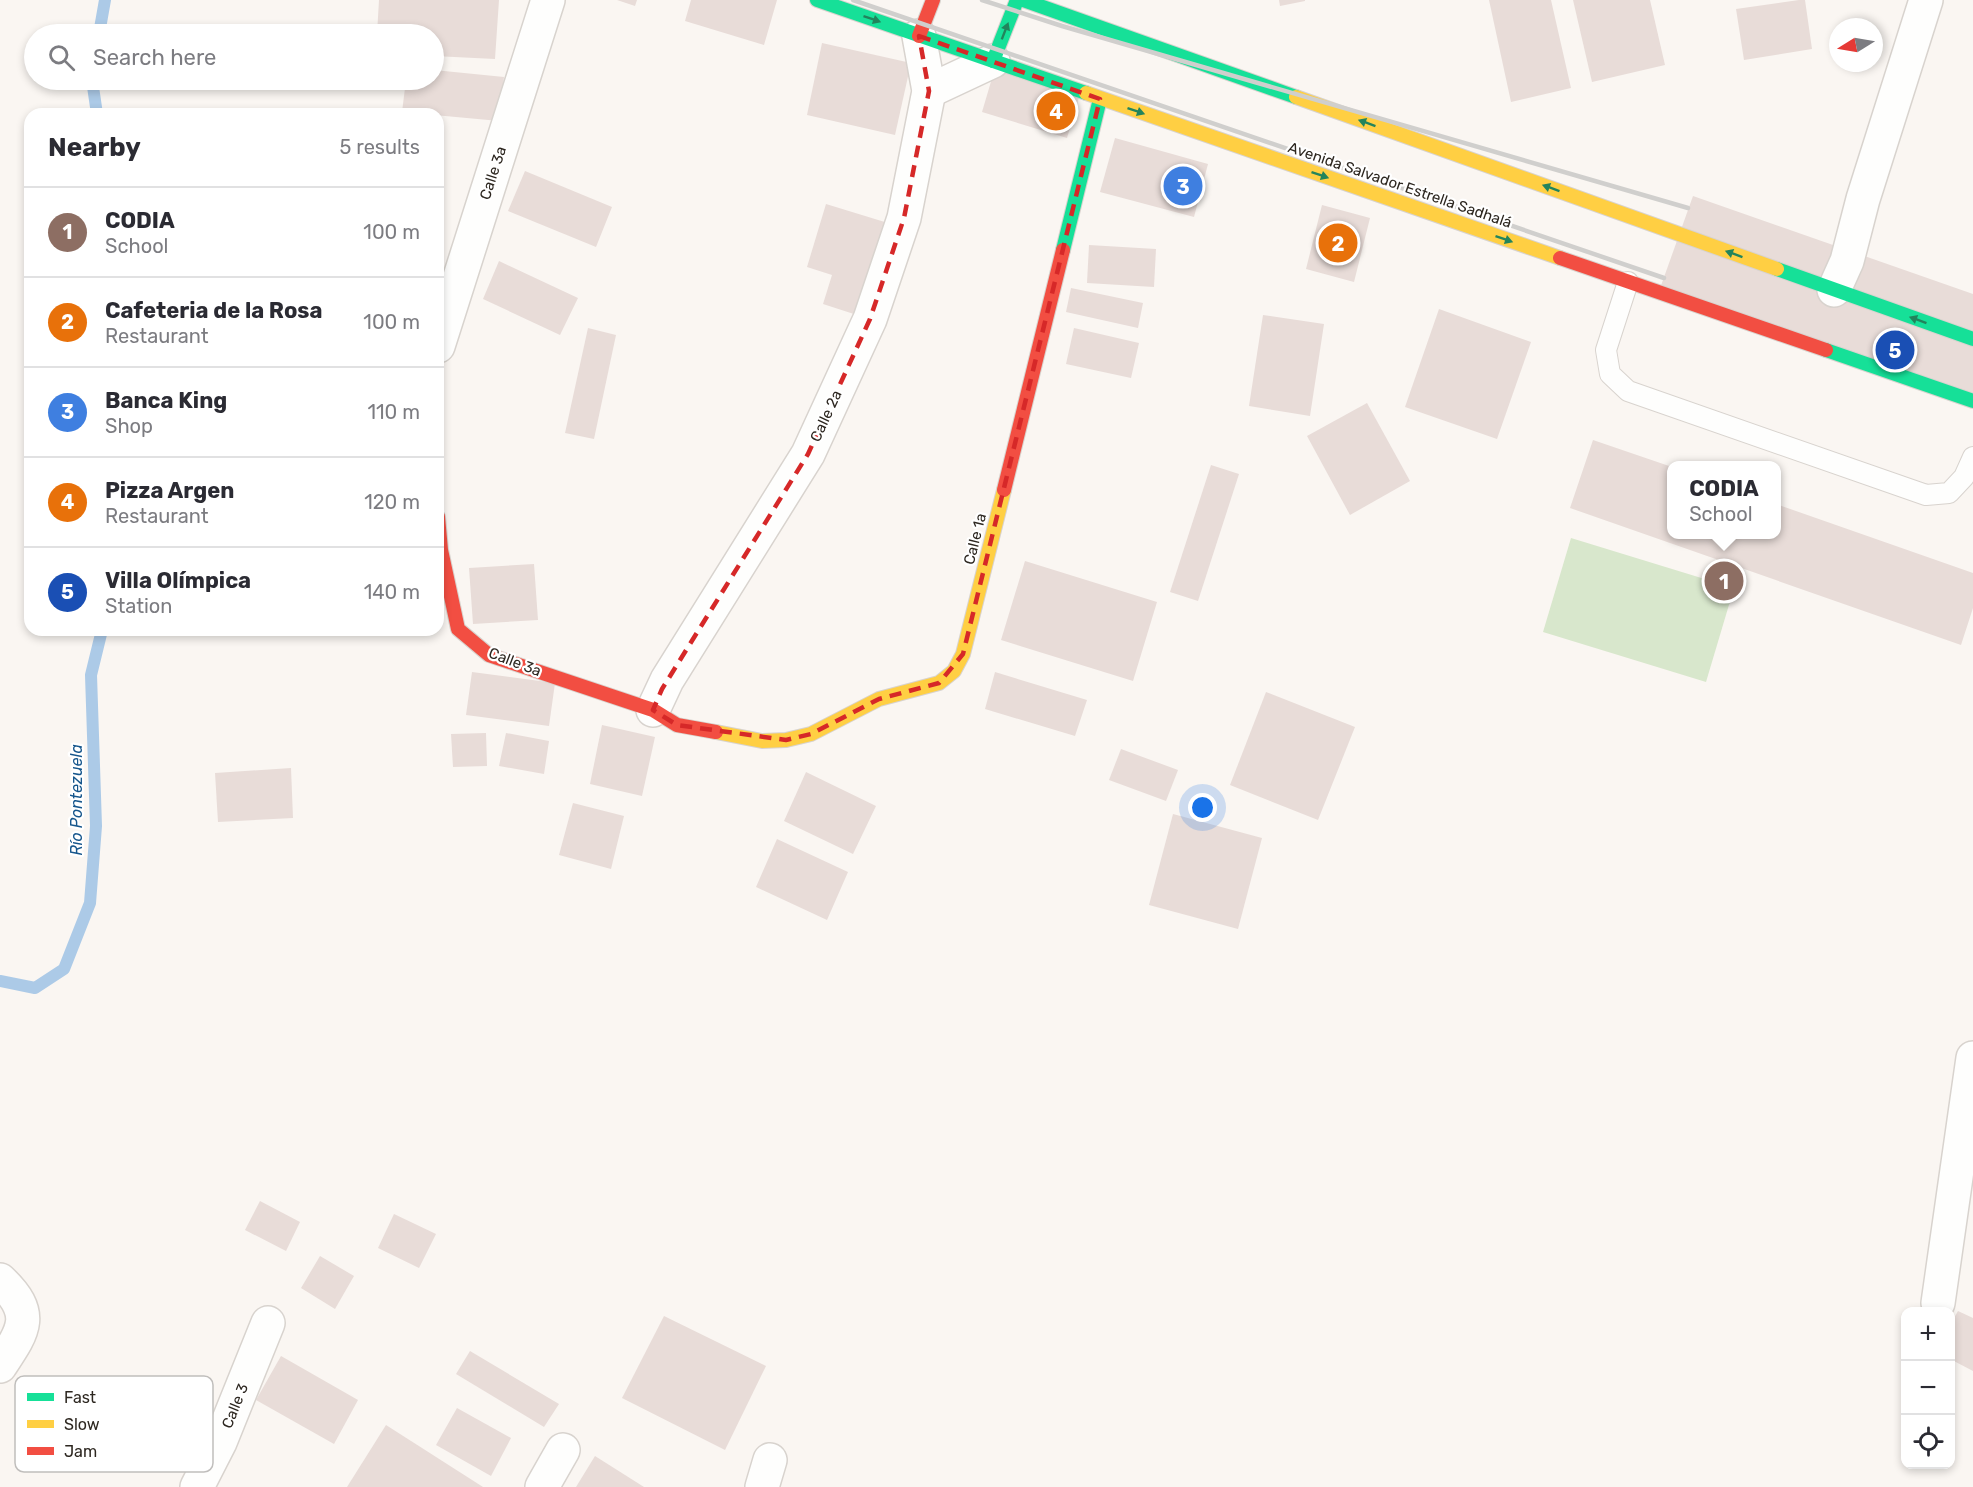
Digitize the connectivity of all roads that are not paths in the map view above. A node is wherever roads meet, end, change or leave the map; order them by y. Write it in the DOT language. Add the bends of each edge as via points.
graph roads {
  1 [pos="548,0"];
  2 [pos="817,0"];
  3 [pos="933,0"];
  4 [pos="1017,0"];
  5 [pos="1023,0"];
  6 [pos="1926,0"];
  7 [pos="919,36"];
  8 [pos="993,61"];
  9 [pos="929,92"];
  10 [pos="1100,99"];
  11 [pos="1628,282"];
  12 [pos="1834,290"];
  13 [pos="444,327"];
  14 [pos="1973,339"];
  15 [pos="1973,401"];
  16 [pos="1973,458"];
  17 [pos="444,564"];
  18 [pos="653,710"];
  19 [pos="1973,1058"];
  20 [pos="0,1280"];
  21 [pos="1938,1303"];
  22 [pos="268,1323"];
  23 [pos="0,1366"];
  24 [pos="563,1450"];
  25 [pos="213,1456"];
  26 [pos="205,1472"];
  27 [pos="197,1487"];
  28 [pos="542,1487"];
  1 -- 13 [label="street, Calle 3a"];
  2 -- 7 [label="main road, Avenida Salvador Estrella Sadhalá, one-way"];
  3 -- 7 [label="main road"];
  8 -- 4 [label="main road, one-way"];
  12 -- 5 [label="main road, one-way"];
  6 -- 12 [label="street" via="1847,261"];
  7 -- 8 [label="main road, Avenida Salvador Estrella Sadhalá"];
  7 -- 9 [label="street, Calle 2a"];
  8 -- 9 [label="street"];
  8 -- 10 [label="main road, Avenida Salvador Estrella Sadhalá"];
  9 -- 18 [label="street, Calle 2a" via="904,218 870,319 808,454 667,680"];
  10 -- 11 [label="main road, Avenida Salvador Estrella Sadhalá, one-way"];
  10 -- 18 [label="main road, Calle 1a" via="963,654 954,671 939,683 879,699 811,734 786,740 762,741 677,725"];
  11 -- 15 [label="main road, Avenida Salvador Estrella Sadhalá"];
  11 -- 16 [label="lane" via="1606,351 1610,374 1628,391 1926,495 1949,493 1964,477"];
  14 -- 12 [label="main road, one-way"];
  17 -- 18 [label="main road, Calle 3a" via="458,629 489,655"];
  19 -- 21 [label="street"];
  20 -- 23 [label="street" via="16,1296 24,1314 20,1336"];
  22 -- 25 [label="street, Calle 3"];
  24 -- 28 [label="street"];
  26 -- 27 [label="street, Calle 3"];
}
